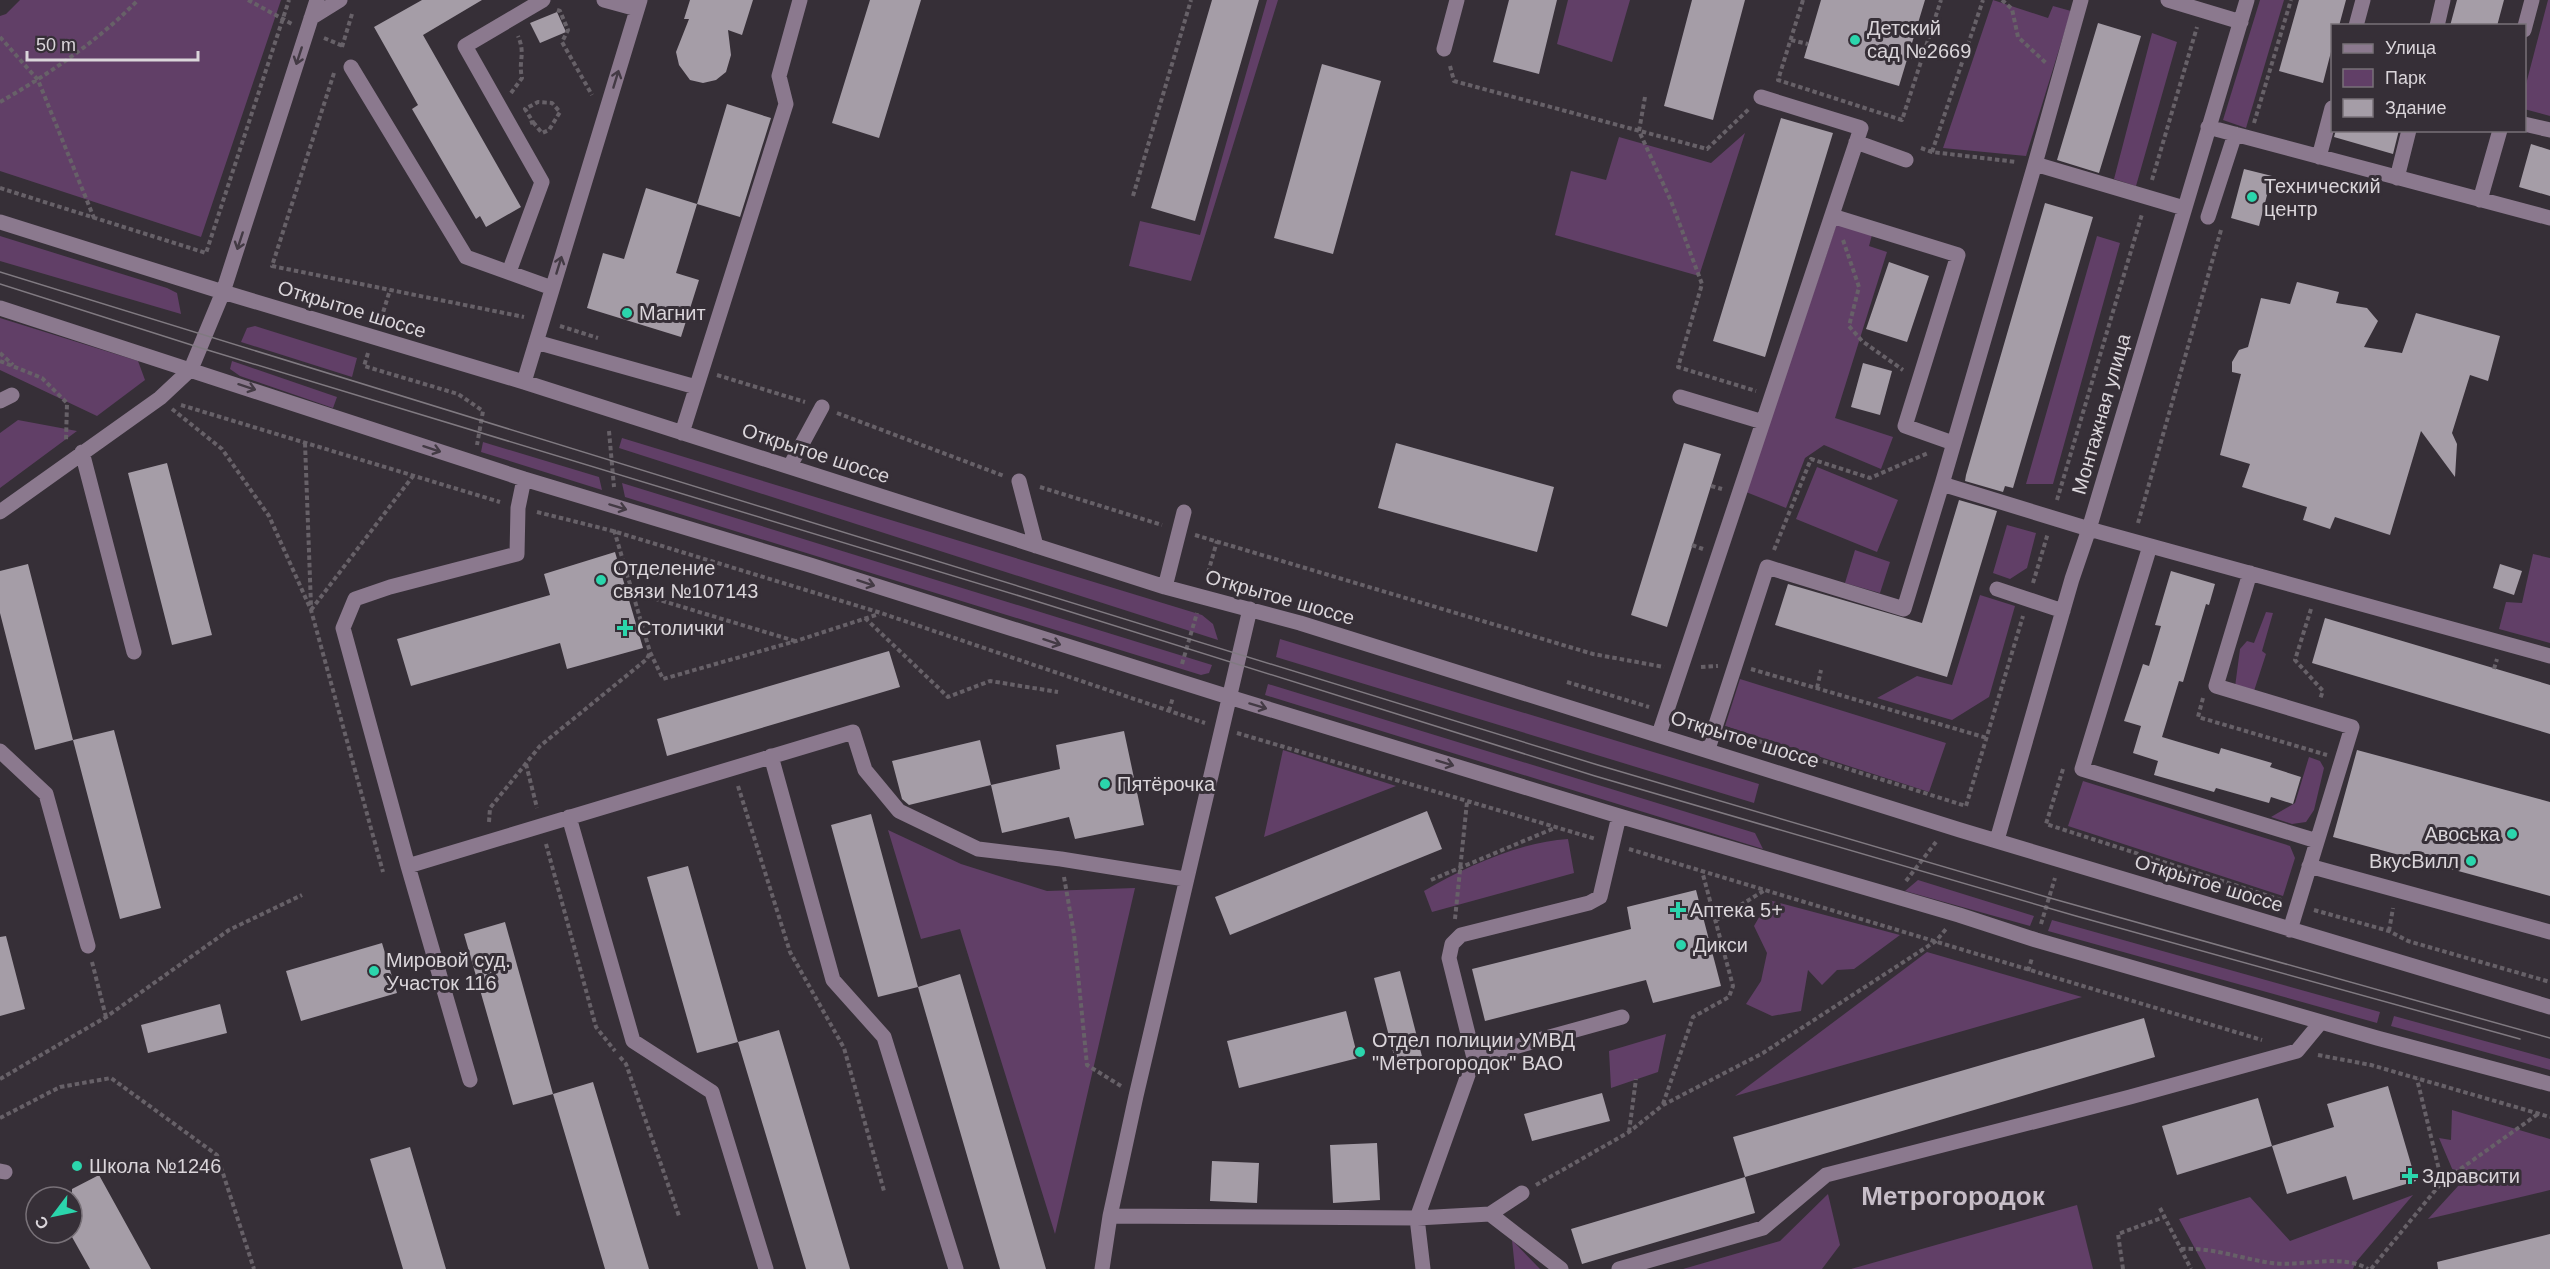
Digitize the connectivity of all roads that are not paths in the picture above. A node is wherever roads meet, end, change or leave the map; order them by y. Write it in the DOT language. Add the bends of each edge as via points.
graph roads {
  1 [pos="317,0"];
  2 [pos="340,0"];
  3 [pos="542,0"];
  4 [pos="604,0"];
  5 [pos="800,0"];
  6 [pos="1456,0"];
  7 [pos="2081,0"];
  8 [pos="2168,0"];
  9 [pos="2247,0"];
  10 [pos="2363,0"];
  11 [pos="2444,0"];
  12 [pos="2532,0"];
  13 [pos="638,4"];
  14 [pos="311,18"];
  15 [pos="2241,22"];
  16 [pos="2357,24"];
  17 [pos="2438,24"];
  18 [pos="2526,24"];
  19 [pos="1444,49"];
  20 [pos="351,68"];
  21 [pos="1761,97"];
  22 [pos="2331,112"];
  23 [pos="2526,124"];
  24 [pos="2208,127"];
  25 [pos="2550,130"];
  26 [pos="2408,132"];
  27 [pos="2499,132"];
  28 [pos="2242,136"];
  29 [pos="1856,142"];
  30 [pos="1909,153"];
  31 [pos="2319,157"];
  32 [pos="2035,164"];
  33 [pos="2397,178"];
  34 [pos="2480,200"];
  35 [pos="2184,208"];
  36 [pos="1833,216"];
  37 [pos="2208,217"];
  38 [pos="2550,218"];
  39 [pos="0,222"];
  40 [pos="509,273"];
  41 [pos="552,288"];
  42 [pos="223,292"];
  43 [pos="0,308"];
  44 [pos="536,342"];
  45 [pos="191,369"];
  46 [pos="524,382"];
  47 [pos="696,387"];
  48 [pos="0,390"];
  49 [pos="1680,397"];
  50 [pos="0,401"];
  51 [pos="822,407"];
  52 [pos="1763,422"];
  53 [pos="682,433"];
  54 [pos="1953,443"];
  55 [pos="82,453"];
  56 [pos="790,466"];
  57 [pos="524,479"];
  58 [pos="1019,481"];
  59 [pos="1942,484"];
  60 [pos="0,512"];
  61 [pos="1184,512"];
  62 [pos="2089,529"];
  63 [pos="1036,546"];
  64 [pos="2150,546"];
  65 [pos="2250,573"];
  66 [pos="1165,587"];
  67 [pos="1997,589"];
  68 [pos="1250,609"];
  69 [pos="2063,611"];
  70 [pos="134,652"];
  71 [pos="2550,656"];
  72 [pos="1229,697"];
  73 [pos="1659,734"];
  74 [pos="1708,749"];
  75 [pos="0,751"];
  76 [pos="771,756"];
  77 [pos="1619,816"];
  78 [pos="569,817"];
  79 [pos="1997,840"];
  80 [pos="2317,841"];
  81 [pos="408,866"];
  82 [pos="2309,866"];
  83 [pos="1185,879"];
  84 [pos="2290,930"];
  85 [pos="2550,932"];
  86 [pos="88,946"];
  87 [pos="2550,1006"];
  88 [pos="1622,1017"];
  89 [pos="2321,1022"];
  90 [pos="1474,1058"];
  91 [pos="470,1080"];
  92 [pos="2550,1084"];
  93 [pos="1522,1193"];
  94 [pos="1490,1214"];
  95 [pos="1110,1216"];
  96 [pos="1417,1218"];
  97 [pos="766,1269"];
  98 [pos="956,1269"];
  99 [pos="1102,1269"];
  100 [pos="1423,1269"];
  101 [pos="1561,1269"];
  102 [pos="1619,1269"];
  1 -- 14 [label="street"];
  2 -- 14 [label="street"];
  3 -- 40 [label="street" via="465,46 542,182"];
  4 -- 13 [label="street"];
  5 -- 47 [label="street" via="779,76 786,104"];
  6 -- 19 [label="street"];
  7 -- 32 [label="street"];
  8 -- 15 [label="street"];
  9 -- 15 [label="street, Монтажная улица"];
  10 -- 16 [label="street"];
  11 -- 17 [label="street"];
  12 -- 18 [label="street"];
  41 -- 13 [label="street, one-way"];
  14 -- 42 [label="street, one-way"];
  15 -- 24 [label="street, Монтажная улица"];
  20 -- 40 [label="street" via="466,257"];
  21 -- 29 [label="street" via="1861,128"];
  22 -- 31 [label="street"];
  23 -- 25 [label="street"];
  24 -- 28 [label="street"];
  24 -- 35 [label="street, Монтажная улица"];
  26 -- 33 [label="street"];
  27 -- 34 [label="street"];
  28 -- 31 [label="street"];
  28 -- 37 [label="street"];
  29 -- 30 [label="street"];
  29 -- 36 [label="street"];
  31 -- 33 [label="street"];
  32 -- 35 [label="street"];
  32 -- 54 [label="street"];
  33 -- 34 [label="street"];
  34 -- 38 [label="street"];
  35 -- 62 [label="street, Монтажная улица"];
  36 -- 52 [label="street"];
  36 -- 54 [label="street" via="1958,255 1905,426"];
  39 -- 42 [label="street, Открытое шоссе"];
  40 -- 41 [label="street"];
  41 -- 44 [label="street"];
  42 -- 45 [label="street"];
  42 -- 46 [label="street, Открытое шоссе"];
  43 -- 45 [label="street"];
  44 -- 46 [label="street"];
  44 -- 47 [label="street"];
  45 -- 55 [label="street" via="160,398"];
  45 -- 57 [label="street, one-way"];
  46 -- 53 [label="street, Открытое шоссе"];
  47 -- 53 [label="street"];
  48 -- 50 [label="street" via="12,394"];
  49 -- 52 [label="street"];
  51 -- 56 [label="street"];
  52 -- 73 [label="street"];
  53 -- 56 [label="street, Открытое шоссе"];
  54 -- 59 [label="street"];
  55 -- 60 [label="street"];
  55 -- 70 [label="street"];
  56 -- 63 [label="street, Открытое шоссе"];
  57 -- 72 [label="street, one-way"];
  57 -- 81 [label="street" via="518,508 517,554 355,599 343,627"];
  58 -- 63 [label="street"];
  59 -- 62 [label="street"];
  59 -- 74 [label="street" via="1904,609 1767,567"];
  61 -- 66 [label="street"];
  62 -- 64 [label="street"];
  62 -- 69 [label="street, Монтажная улица"];
  63 -- 66 [label="street, Открытое шоссе"];
  64 -- 65 [label="street"];
  64 -- 80 [label="street" via="2082,769"];
  65 -- 71 [label="street"];
  65 -- 80 [label="street" via="2216,686 2352,727"];
  66 -- 68 [label="street, Открытое шоссе"];
  67 -- 69 [label="street"];
  68 -- 72 [label="street"];
  68 -- 73 [label="street, Открытое шоссе"];
  69 -- 79 [label="street, Монтажная улица"];
  72 -- 77 [label="street, one-way"];
  72 -- 83 [label="street"];
  73 -- 74 [label="street, Открытое шоссе"];
  74 -- 79 [label="street, Открытое шоссе"];
  75 -- 86 [label="street" via="46,794"];
  76 -- 78 [label="street"];
  76 -- 83 [label="street" via="853,732 865,770 899,811 978,849"];
  76 -- 98 [label="street" via="833,980 884,1037"];
  77 -- 89 [label="street"];
  77 -- 90 [label="street" via="1600,897 1461,935 1452,944 1449,958"];
  78 -- 81 [label="street"];
  78 -- 97 [label="street" via="633,1041 712,1092"];
  79 -- 84 [label="street, Открытое шоссе"];
  80 -- 82 [label="street"];
  81 -- 91 [label="street"];
  82 -- 84 [label="street"];
  82 -- 85 [label="street"];
  83 -- 95 [label="street"];
  84 -- 87 [label="street, Открытое шоссе"];
  88 -- 90 [label="street"];
  89 -- 92 [label="street"];
  89 -- 102 [label="street" via="2297,1051 1826,1175 1763,1228"];
  90 -- 96 [label="street"];
  93 -- 94 [label="street"];
  94 -- 96 [label="street"];
  94 -- 101 [label="street"];
  95 -- 96 [label="street"];
  95 -- 99 [label="street"];
  96 -- 100 [label="street"];
}
